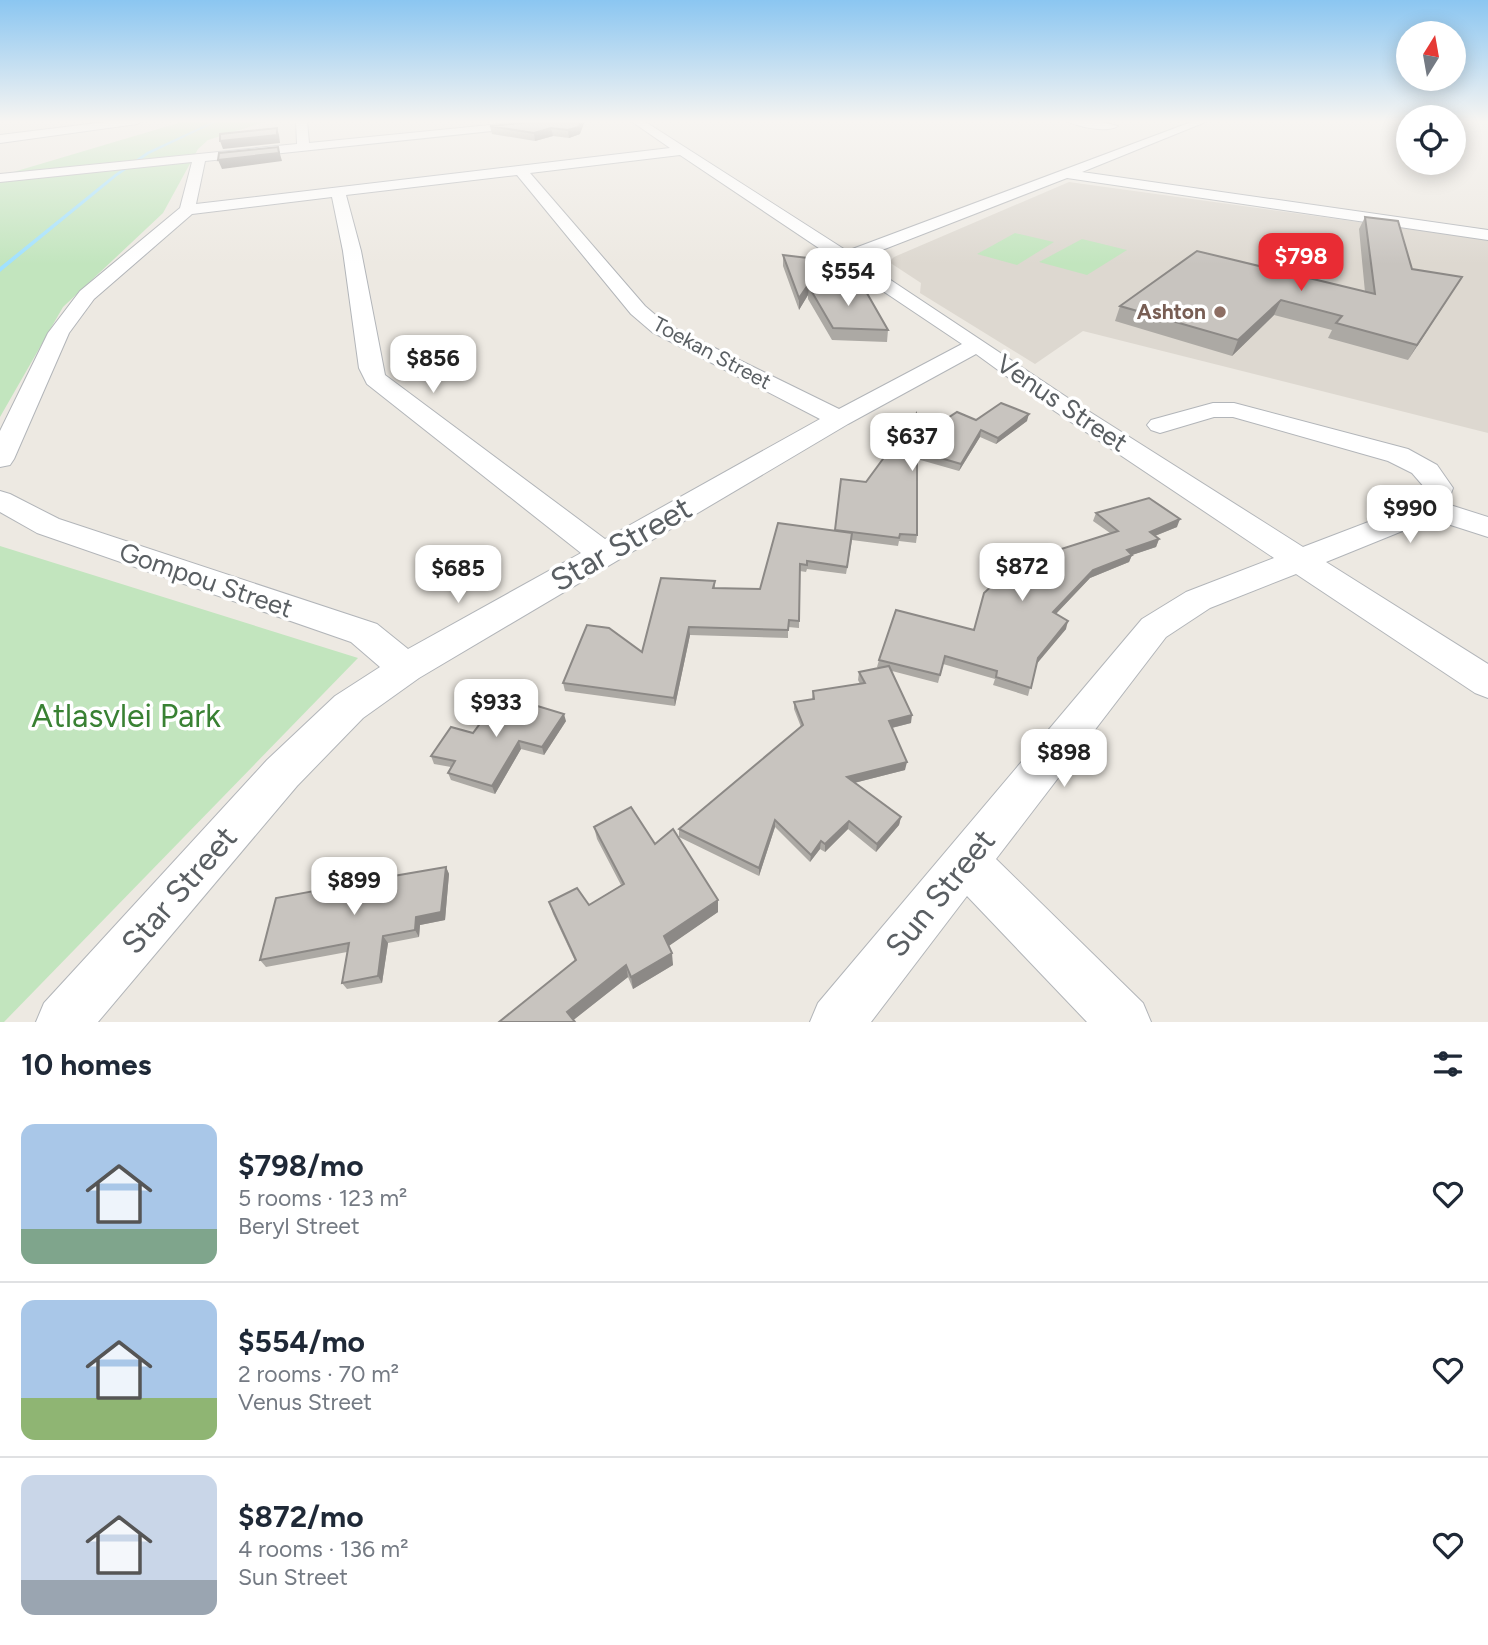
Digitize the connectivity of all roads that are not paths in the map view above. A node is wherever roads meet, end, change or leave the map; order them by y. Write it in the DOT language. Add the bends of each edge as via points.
graph roads {
  1 [pos="78,169"];
  2 [pos="197,169"];
  3 [pos="532,169"];
  4 [pos="708,169"];
  5 [pos="1081,169"];
  6 [pos="521,170"];
  7 [pos="1068,174"];
  8 [pos="0,177"];
  9 [pos="338,193"];
  10 [pos="187,211"];
  11 [pos="1488,235"];
  12 [pos="845,258"];
  13 [pos="977,345"];
  14 [pos="839,419"];
  15 [pos="1160,425"];
  16 [pos="0,459"];
  17 [pos="0,500"];
  18 [pos="1431,509"];
  19 [pos="1488,527"];
  20 [pos="603,554"];
  21 [pos="1300,561"];
  22 [pos="407,668"];
  23 [pos="1488,683"];
  24 [pos="966,862"];
  25 [pos="63,1022"];
  26 [pos="837,1022"];
  27 [pos="1124,1022"];
  1 -- 8 [label="street"];
  2 -- 10 [label="street"];
  3 -- 6 [label="street"];
  4 -- 12 [label="street, Venus Street"];
  5 -- 7 [label="street"];
  6 -- 9 [label="street"];
  6 -- 14 [label="street, Toekan Street" via="638,310 659,328"];
  7 -- 11 [label="street"];
  7 -- 12 [label="street"];
  9 -- 10 [label="street"];
  9 -- 20 [label="street" via="375,379"];
  10 -- 16 [label="street" via="87,295 59,334"];
  12 -- 13 [label="street, Venus Street"];
  13 -- 14 [label="street, Star Street"];
  13 -- 21 [label="street, Venus Street"];
  14 -- 20 [label="street, Star Street"];
  15 -- 18 [label="street" via="1213,410 1234,410 1398,455 1423,466 1435,478 1439,488"];
  17 -- 22 [label="street, Gompou Street" via="48,526 364,633"];
  18 -- 19 [label="street"];
  18 -- 21 [label="street, Sun Street"];
  20 -- 22 [label="street, Star Street"];
  21 -- 23 [label="street, Venus Street"];
  21 -- 24 [label="street, Sun Street" via="1198,600 1154,628"];
  22 -- 25 [label="street, Star Street" via="349,707 282,773"];
  24 -- 26 [label="street, Sun Street"];
  24 -- 27 [label="street"];
}
